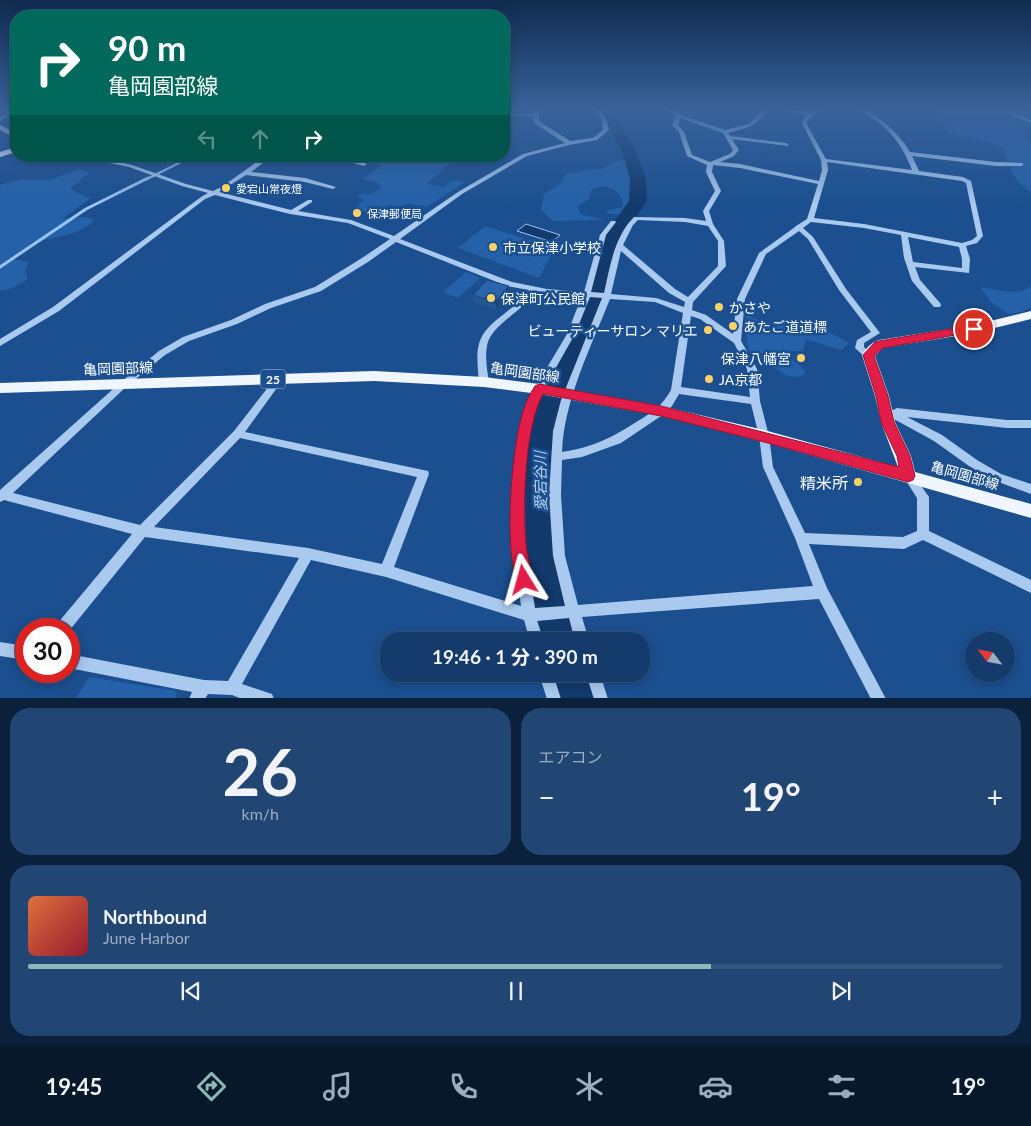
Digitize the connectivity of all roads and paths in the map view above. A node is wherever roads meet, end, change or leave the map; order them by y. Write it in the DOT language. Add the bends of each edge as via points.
graph roads {
  1 [pos="565,141"];
  2 [pos="591,141"];
  3 [pos="684,141"];
  4 [pos="730,141"];
  5 [pos="762,141"];
  6 [pos="814,141"];
  7 [pos="900,141"];
  8 [pos="569,143"];
  9 [pos="786,145"];
  10 [pos="910,154"];
  11 [pos="824,160"];
  12 [pos="108,162"];
  13 [pos="261,162"];
  14 [pos="357,162"];
  15 [pos="113,163"];
  16 [pos="712,163"];
  17 [pos="364,164"];
  18 [pos="1021,164"];
  19 [pos="916,172"];
  20 [pos="247,173"];
  21 [pos="821,183"];
  22 [pos="333,187"];
  23 [pos="214,192"];
  24 [pos="310,201"];
  25 [pos="292,212"];
  26 [pos="810,220"];
  27 [pos="613,222"];
  28 [pos="710,224"];
  29 [pos="798,227"];
  30 [pos="904,234"];
  31 [pos="395,238"];
  32 [pos="619,245"];
  33 [pos="962,245"];
  34 [pos="910,264"];
  35 [pos="533,289"];
  36 [pos="588,294"];
  37 [pos="605,296"];
  38 [pos="937,304"];
  39 [pos="688,305"];
  40 [pos="1031,315"];
  41 [pos="737,341"];
  42 [pos="0,343"];
  43 [pos="868,355"];
  44 [pos="279,379"];
  45 [pos="484,382"];
  46 [pos="124,384"];
  47 [pos="0,388"];
  48 [pos="542,389"];
  49 [pos="676,390"];
  50 [pos="566,394"];
  51 [pos="755,400"];
  52 [pos="884,409"];
  53 [pos="661,411"];
  54 [pos="1031,424"];
  55 [pos="238,434"];
  56 [pos="764,436"];
  57 [pos="556,457"];
  58 [pos="908,476"];
  59 [pos="1031,489"];
  60 [pos="1,496"];
  61 [pos="1031,510"];
  62 [pos="142,531"];
  63 [pos="923,534"];
  64 [pos="801,538"];
  65 [pos="308,554"];
  66 [pos="386,572"];
  67 [pos="1031,587"];
  68 [pos="822,592"];
  69 [pos="567,611"];
  70 [pos="532,614"];
  71 [pos="71,618"];
  72 [pos="535,632"];
  73 [pos="578,632"];
  74 [pos="0,649"];
  75 [pos="15,651"];
  76 [pos="80,664"];
  77 [pos="549,682"];
  78 [pos="596,682"];
  79 [pos="232,688"];
  80 [pos="200,693"];
  81 [pos="266,698"];
  82 [pos="554,698"];
  83 [pos="601,698"];
  84 [pos="879,698"];
  1 -- 8 [label="street"];
  2 -- 8 [label="street"];
  3 -- 16 [label="street" via="690,156"];
  4 -- 16 [label="street" via="736,150 732,155"];
  5 -- 9 [label="street"];
  6 -- 11 [label="street"];
  7 -- 10 [label="street"];
  8 -- 31 [label="street" via="525,155 460,192"];
  10 -- 18 [label="street"];
  10 -- 19 [label="street"];
  11 -- 19 [label="street"];
  11 -- 21 [label="street"];
  12 -- 15 [label="street"];
  13 -- 20 [label="street"];
  14 -- 17 [label="street"];
  15 -- 23 [label="street"];
  16 -- 21 [label="street"];
  16 -- 28 [label="street" via="709,172 718,191 706,211"];
  19 -- 33 [label="street" via="969,182 980,236"];
  20 -- 22 [label="street"];
  20 -- 23 [label="street"];
  21 -- 26 [label="street"];
  23 -- 25 [label="street"];
  23 -- 42 [label="street" via="56,309"];
  24 -- 25 [label="street"];
  25 -- 31 [label="street" via="349,221"];
  26 -- 29 [label="street"];
  26 -- 30 [label="street"];
  27 -- 36 [label="street" via="603,235"];
  28 -- 32 [label="street" via="636,218"];
  28 -- 39 [label="street" via="720,240 722,266"];
  29 -- 41 [label="street" via="763,253 741,299"];
  29 -- 43 [label="street" via="811,238 843,290 876,333 860,342 859,348"];
  30 -- 33 [label="street"];
  30 -- 34 [label="street"];
  31 -- 35 [label="street" via="510,284"];
  31 -- 46 [label="street" via="318,289 186,339 162,353"];
  32 -- 37 [label="street"];
  32 -- 39 [label="street"];
  33 -- 34 [label="street" via="966,270"];
  34 -- 38 [label="street" via="916,281"];
  35 -- 36 [label="street"];
  35 -- 45 [label="street" via="529,297 486,337"];
  36 -- 37 [label="street"];
  36 -- 48 [label="street"];
  37 -- 39 [label="street"];
  37 -- 50 [label="street"];
  39 -- 41 [label="street"];
  39 -- 49 [label="street"];
  40 -- 43 [label="main road" via="974,329 879,344"];
  41 -- 51 [label="street" via="752,369"];
  43 -- 52 [label="main road"];
  44 -- 45 [label="main road, 亀岡園部線 / 25" via="374,376"];
  44 -- 46 [label="main road, 亀岡園部線 / 25"];
  44 -- 55 [label="street"];
  45 -- 48 [label="main road, 亀岡園部線 / 25"];
  46 -- 47 [label="main road, 亀岡園部線 / 25"];
  46 -- 60 [label="street"];
  48 -- 50 [label="main road, 亀岡園部線 / 25"];
  48 -- 70 [label="street" via="531,404 517,492 519,546"];
  49 -- 51 [label="street"];
  49 -- 53 [label="street"];
  50 -- 53 [label="main road, 亀岡園部線 / 25"];
  50 -- 57 [label="street"];
  51 -- 56 [label="street"];
  52 -- 54 [label="street" via="904,414"];
  52 -- 58 [label="main road"];
  52 -- 59 [label="street" via="938,438 997,477"];
  53 -- 56 [label="main road, 亀岡園部線 / 25"];
  53 -- 57 [label="street" via="604,446"];
  55 -- 62 [label="street"];
  55 -- 66 [label="street" via="424,474"];
  56 -- 58 [label="main road, 亀岡園部線 / 25"];
  56 -- 64 [label="street" via="768,467"];
  57 -- 69 [label="street" via="559,556"];
  58 -- 61 [label="main road, 亀岡園部線 / 25"];
  58 -- 63 [label="street" via="924,497"];
  60 -- 62 [label="street"];
  62 -- 65 [label="street"];
  62 -- 71 [label="street"];
  63 -- 64 [label="street" via="904,543"];
  63 -- 67 [label="street"];
  64 -- 68 [label="street"];
  65 -- 66 [label="street"];
  65 -- 79 [label="street"];
  66 -- 70 [label="street"];
  68 -- 69 [label="street"];
  68 -- 84 [label="street"];
  69 -- 70 [label="street"];
  69 -- 73 [label="street"];
  70 -- 72 [label="street"];
  74 -- 75 [label="street"];
  76 -- 80 [label="street"];
  77 -- 82 [label="street"];
  78 -- 83 [label="street"];
  79 -- 80 [label="street"];
  79 -- 81 [label="street"];
}
